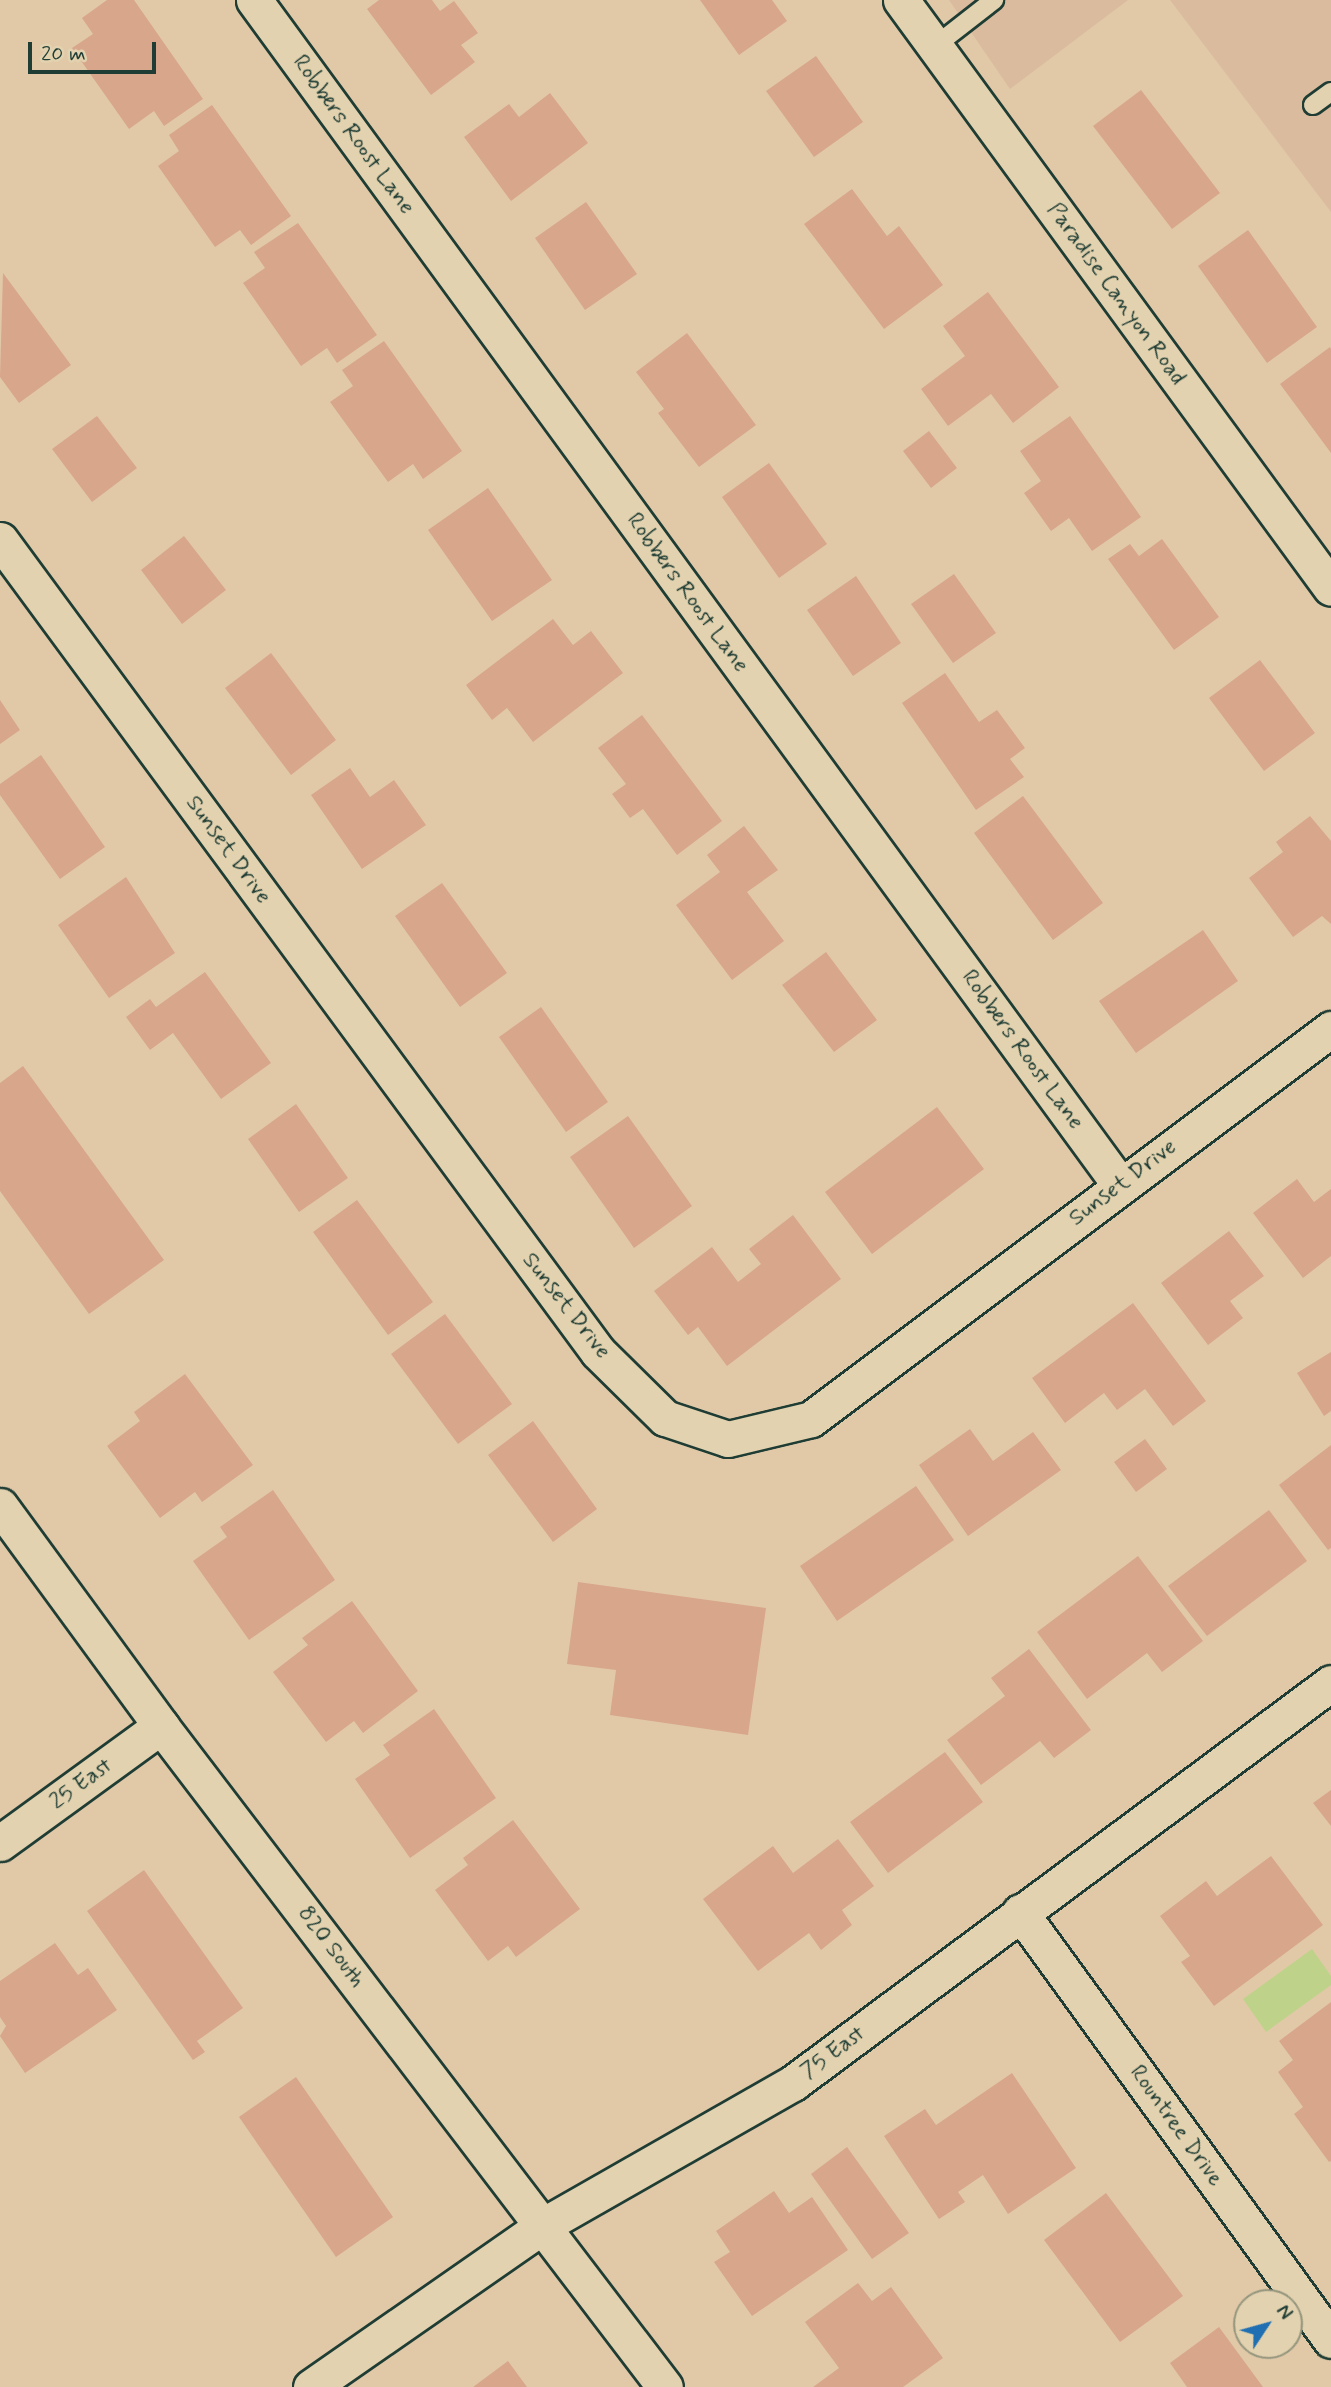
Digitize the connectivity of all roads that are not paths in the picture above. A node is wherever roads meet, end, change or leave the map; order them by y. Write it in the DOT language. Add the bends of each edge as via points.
graph roads {
  1 [pos="254,0"];
  2 [pos="901,0"];
  3 [pos="994,0"];
  4 [pos="935,46"];
  5 [pos="1331,92"];
  6 [pos="1313,106"];
  7 [pos="0,540"];
  8 [pos="1331,588"];
  9 [pos="1331,1029"];
  10 [pos="1120,1185"];
  11 [pos="0,1506"];
  12 [pos="1331,1683"];
  13 [pos="161,1726"];
  14 [pos="0,1843"];
  15 [pos="1020,1912"];
  16 [pos="544,2225"];
  17 [pos="1331,2340"];
  18 [pos="311,2387"];
  19 [pos="665,2387"];
  1 -- 10 [label="street, Robbers Roost Lane"];
  2 -- 4 [label="street, Paradise Canyon Road"];
  3 -- 4 [label="lane"];
  4 -- 8 [label="street, Paradise Canyon Road"];
  5 -- 6 [label="lane"];
  7 -- 10 [label="street, Sunset Drive" via="598,1352 665,1418 728,1439 811,1419"];
  9 -- 10 [label="street, Sunset Drive"];
  11 -- 13 [label="street, 820 South"];
  12 -- 15 [label="street, 75 East"];
  13 -- 14 [label="street, 25 East"];
  13 -- 16 [label="street, 820 South"];
  15 -- 16 [label="street, 75 East" via="793,2084"];
  15 -- 17 [label="street, Rountree Drive"];
  16 -- 18 [label="street, 75 East"];
  16 -- 19 [label="street, 820 South"];
}
